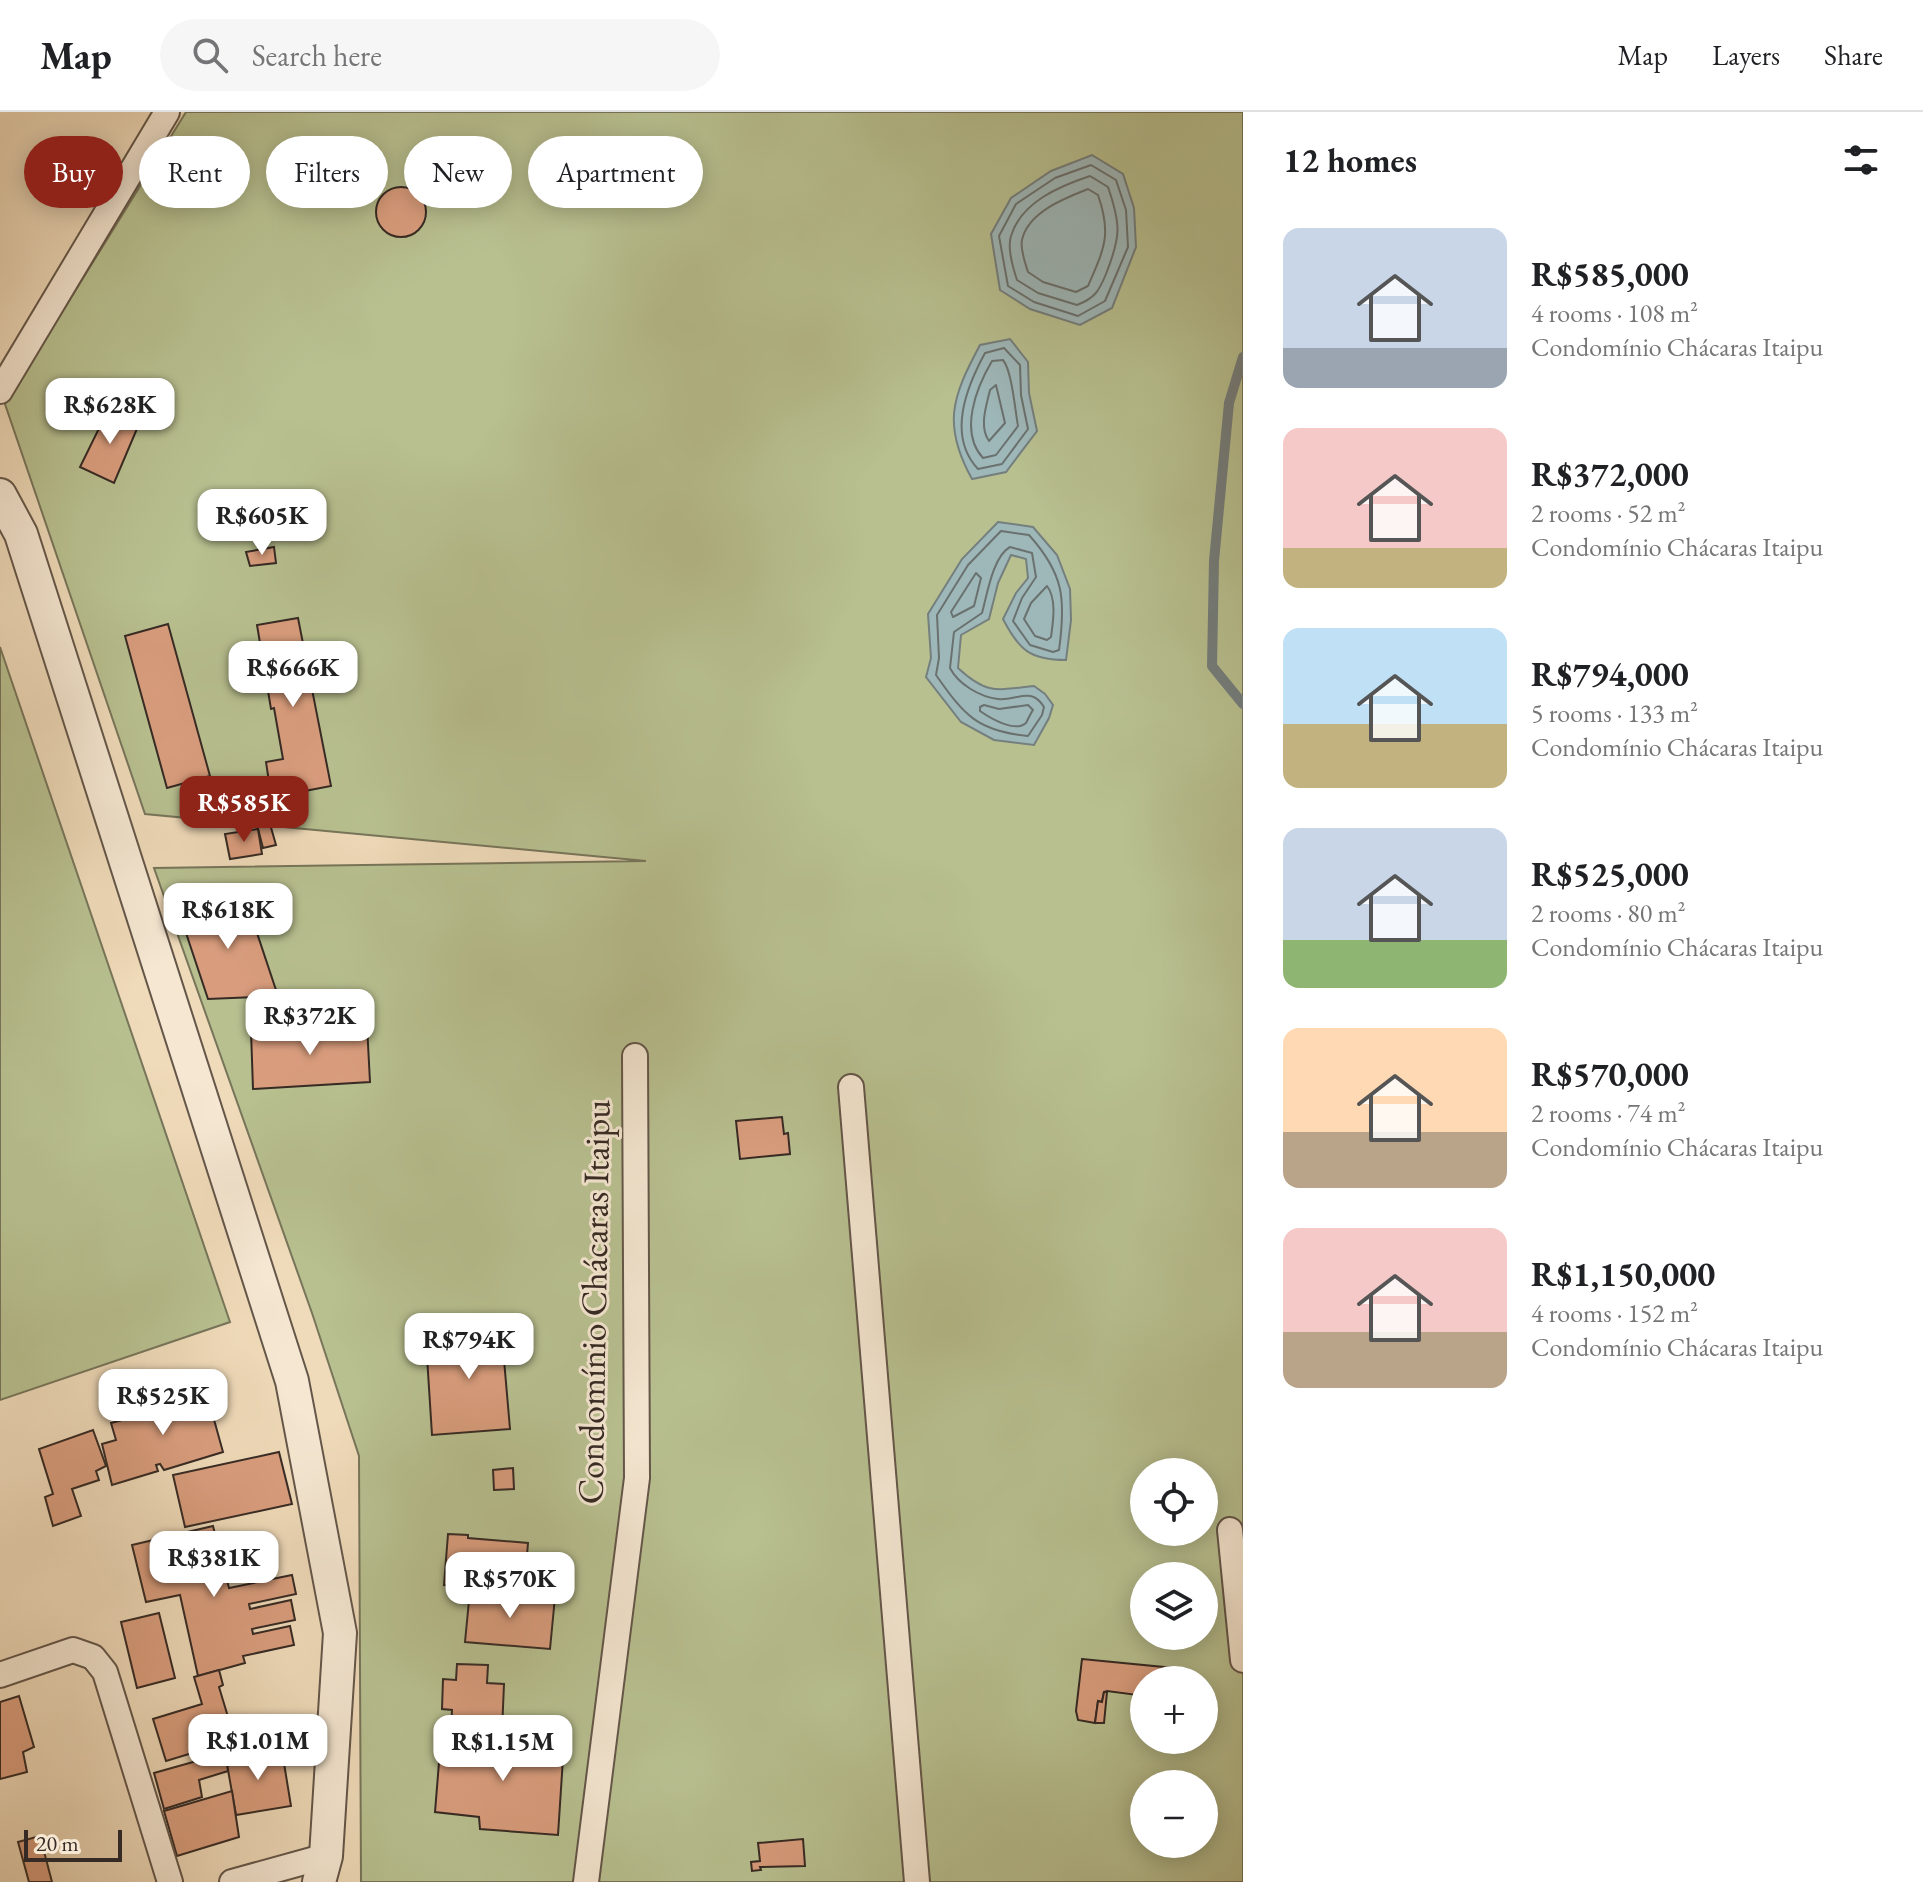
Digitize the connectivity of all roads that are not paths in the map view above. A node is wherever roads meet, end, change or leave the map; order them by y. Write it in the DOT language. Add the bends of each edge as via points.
graph roads {
  1 [pos="167,112"];
  2 [pos="0,391"];
  3 [pos="0,495"];
  4 [pos="635,1056"];
  5 [pos="851,1087"];
  6 [pos="1230,1530"];
  7 [pos="1243,1660"];
  8 [pos="0,1675"];
  9 [pos="322,1869"];
  10 [pos="170,1882"];
  11 [pos="232,1882"];
  12 [pos="586,1882"];
  13 [pos="917,1882"];
  1 -- 2 [label="street"];
  3 -- 9 [label="street" via="21,534 292,1381 340,1633"];
  4 -- 12 [label="street, Condomínio Chácaras Itaipu" via="637,1478"];
  5 -- 13 [label="street"];
  6 -- 7 [label="street"];
  8 -- 10 [label="street" via="73,1650 93,1657 105,1672"];
  9 -- 11 [label="street"];
}
